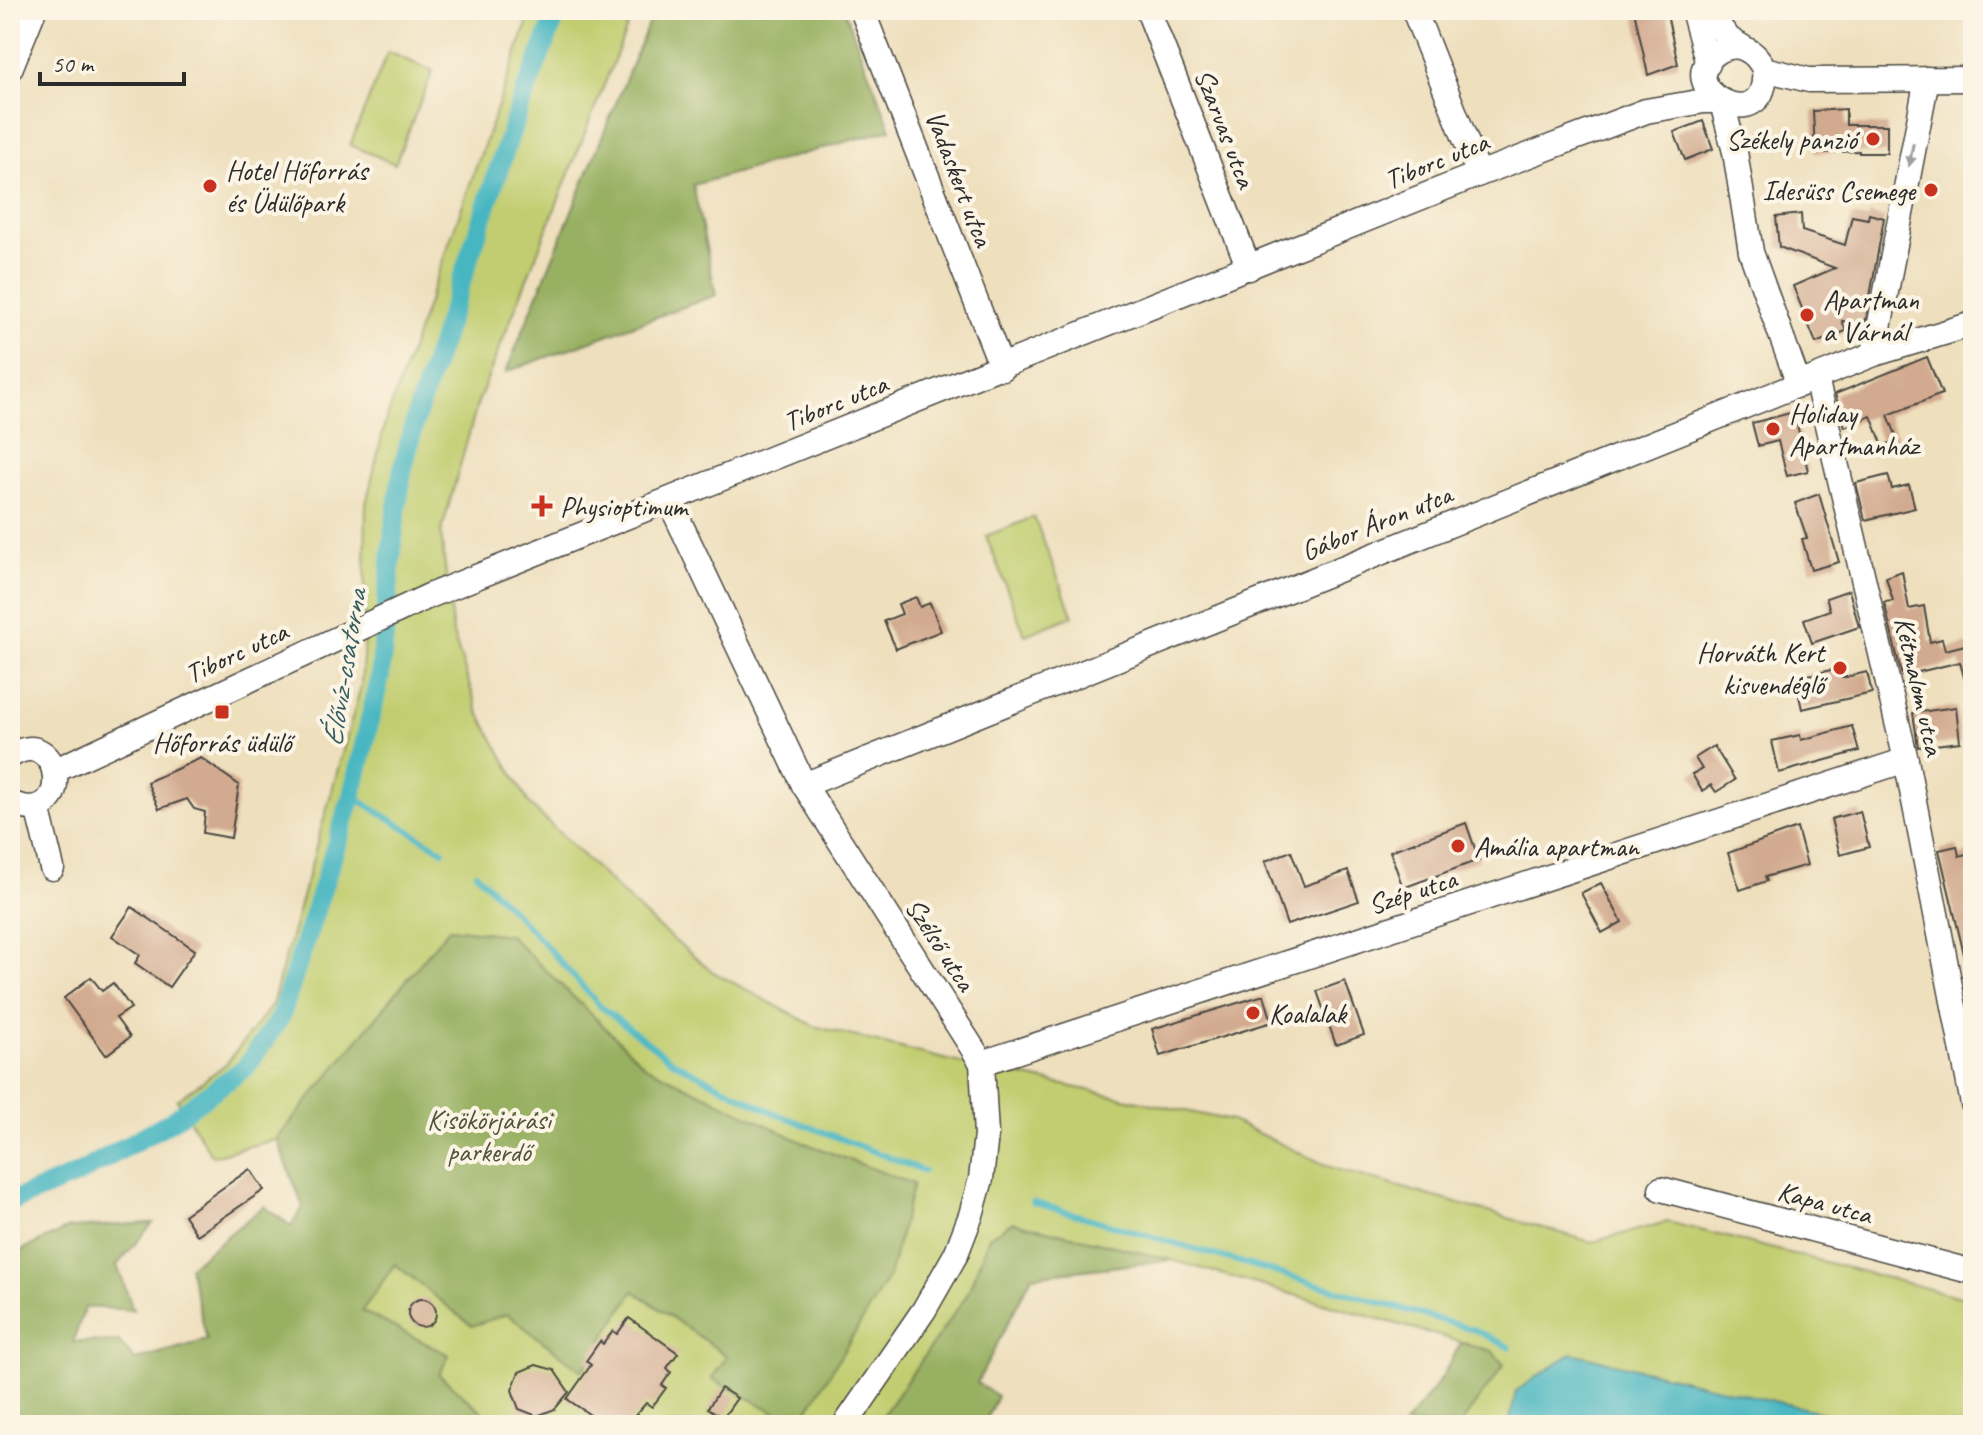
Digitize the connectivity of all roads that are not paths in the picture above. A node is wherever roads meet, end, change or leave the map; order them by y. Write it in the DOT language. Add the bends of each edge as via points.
graph roads {
  1 [pos="34,10"];
  2 [pos="862,10"];
  3 [pos="1148,10"];
  4 [pos="1414,10"];
  5 [pos="1693,10"];
  6 [pos="1706,10"];
  7 [pos="1742,47"];
  8 [pos="1707,68"];
  9 [pos="10,69"];
  10 [pos="1764,69"];
  11 [pos="1927,79"];
  12 [pos="1973,79"];
  13 [pos="1809,80"];
  14 [pos="1735,102"];
  15 [pos="1646,111"];
  16 [pos="1479,174"];
  17 [pos="1249,268"];
  18 [pos="1973,324"];
  19 [pos="1874,354"];
  20 [pos="1002,368"];
  21 [pos="1808,382"];
  22 [pos="669,500"];
  23 [pos="12,748"];
  24 [pos="1906,760"];
  25 [pos="56,770"];
  26 [pos="804,785"];
  27 [pos="10,803"];
  28 [pos="37,807"];
  29 [pos="52,868"];
  30 [pos="982,1063"];
  31 [pos="1973,1104"];
  32 [pos="1661,1189"];
  33 [pos="1973,1272"];
  34 [pos="845,1425"];
  1 -- 9 [label="street"];
  2 -- 20 [label="street, Vadaskert utca"];
  3 -- 17 [label="street, Szarvas utca"];
  4 -- 16 [label="street"];
  5 -- 8 [label="street"];
  6 -- 7 [label="street"];
  7 -- 8 [label="street, Tiborc utca" via="1722,50"];
  7 -- 10 [label="street" via="1760,59"];
  8 -- 14 [label="street" via="1707,88"];
  8 -- 15 [label="street, Tiborc utca"];
  10 -- 13 [label="street, Tiborc utca"];
  10 -- 14 [label="street" via="1765,80"];
  11 -- 12 [label="street, Tiborc utca"];
  11 -- 13 [label="street, Tiborc utca"];
  11 -- 19 [label="street, one-way"];
  13 -- 14 [label="street, Tiborc utca"];
  14 -- 15 [label="street, Tiborc utca" via="1695,102"];
  14 -- 21 [label="street, Kétmalom utca" via="1736,163 1751,252"];
  15 -- 16 [label="street, Tiborc utca"];
  16 -- 17 [label="street, Tiborc utca"];
  17 -- 20 [label="street, Tiborc utca"];
  18 -- 19 [label="street, Gábor Áron utca"];
  19 -- 21 [label="street, Gábor Áron utca"];
  20 -- 22 [label="street, Tiborc utca"];
  21 -- 24 [label="street, Kétmalom utca"];
  21 -- 26 [label="street, Gábor Áron utca"];
  22 -- 25 [label="street, Tiborc utca" via="413,604"];
  22 -- 26 [label="street, Szélső utca"];
  23 -- 25 [label="street" via="40,752"];
  24 -- 30 [label="street, Szép utca"];
  24 -- 31 [label="street, Kétmalom utca"];
  25 -- 28 [label="street" via="56,787"];
  26 -- 30 [label="street, Szélső utca"];
  27 -- 28 [label="street"];
  28 -- 29 [label="street"];
  30 -- 34 [label="street, Szélső utca" via="986,1135 971,1215 924,1310"];
  32 -- 33 [label="street, Kapa utca"];
}
